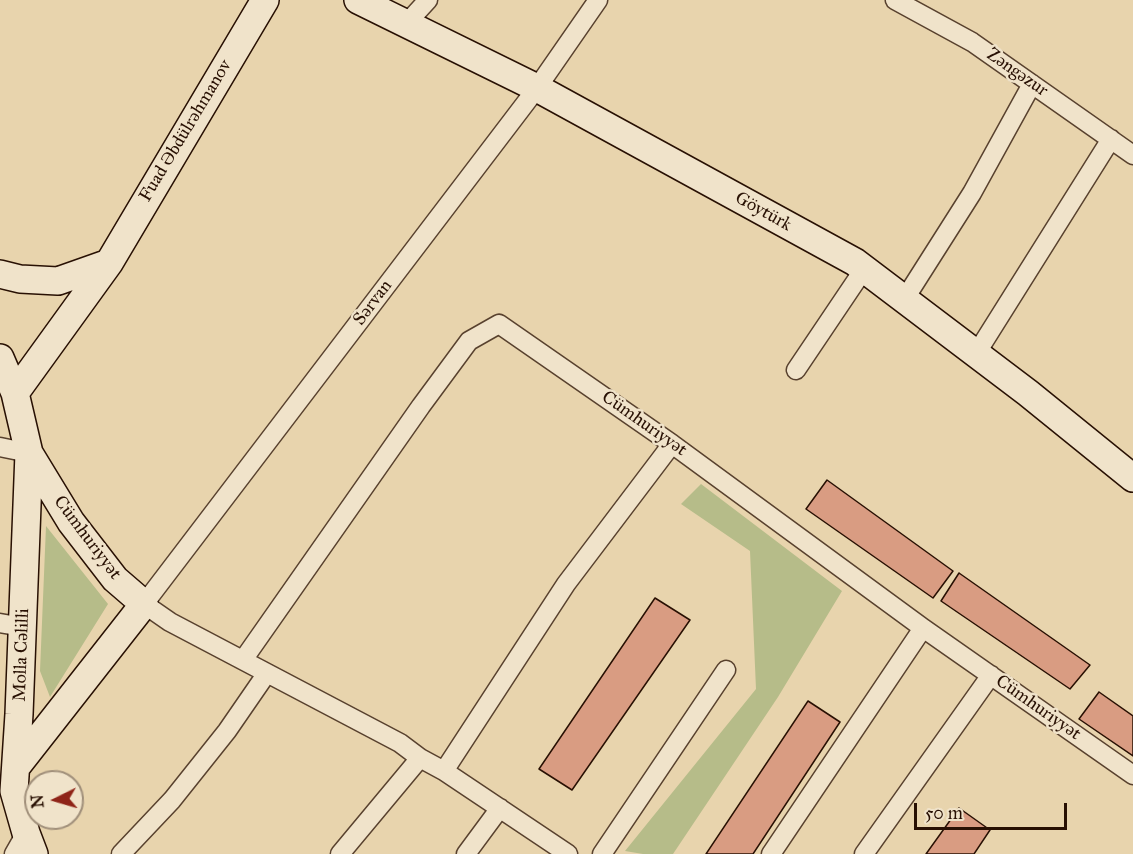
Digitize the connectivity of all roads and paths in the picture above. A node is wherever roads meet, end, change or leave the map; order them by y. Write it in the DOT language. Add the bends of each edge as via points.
graph roads {
  1 [pos="265,0"];
  2 [pos="358,0"];
  3 [pos="428,0"];
  4 [pos="598,0"];
  5 [pos="896,0"];
  6 [pos="406,24"];
  7 [pos="1032,84"];
  8 [pos="537,88"];
  9 [pos="1111,139"];
  10 [pos="1133,155"];
  11 [pos="109,263"];
  12 [pos="864,269"];
  13 [pos="0,274"];
  14 [pos="904,300"];
  15 [pos="976,354"];
  16 [pos="0,358"];
  17 [pos="796,370"];
  18 [pos="15,393"];
  19 [pos="672,444"];
  20 [pos="0,447"];
  21 [pos="29,453"];
  22 [pos="1133,478"];
  23 [pos="144,604"];
  24 [pos="11,625"];
  25 [pos="923,628"];
  26 [pos="243,660"];
  27 [pos="726,670"];
  28 [pos="267,673"];
  29 [pos="991,675"];
  30 [pos="420,758"];
  31 [pos="444,771"];
  32 [pos="1133,775"];
  33 [pos="10,781"];
  34 [pos="500,808"];
  35 [pos="25,847"];
  36 [pos="121,854"];
  37 [pos="340,854"];
  38 [pos="466,854"];
  39 [pos="568,854"];
  40 [pos="602,854"];
  41 [pos="771,854"];
  42 [pos="864,854"];
  1 -- 11 [label="main road, Fuad Əbdülrəhmanov"];
  2 -- 6 [label="main road, Göytürk"];
  3 -- 6 [label="street"];
  4 -- 8 [label="street, Sərvan"];
  5 -- 7 [label="street, Zəngəzur" via="972,42"];
  6 -- 8 [label="main road, Göytürk"];
  7 -- 9 [label="street, Zəngəzur"];
  7 -- 14 [label="street" via="972,193"];
  8 -- 12 [label="main road, Göytürk"];
  8 -- 23 [label="street, Sərvan"];
  9 -- 10 [label="street, Zəngəzur"];
  9 -- 15 [label="street"];
  11 -- 13 [label="main road" via="58,281"];
  11 -- 18 [label="main road, Fuad Əbdülrəhmanov"];
  12 -- 14 [label="main road, Göytürk"];
  12 -- 17 [label="street"];
  14 -- 15 [label="main road, Göytürk"];
  15 -- 22 [label="main road, Göytürk"];
  16 -- 18 [label="main road, Cümhuriyyət"];
  18 -- 21 [label="main road, Cümhuriyyət"];
  19 -- 25 [label="street, Cümhuriyyət"];
  19 -- 26 [label="street, Cümhuriyyət" via="499,324 469,341"];
  19 -- 31 [label="street" via="566,584"];
  20 -- 21 [label="street"];
  21 -- 23 [label="main road, Cümhuriyyət" via="71,522 115,579"];
  21 -- 24 [label="main road, Molla Cəlilli"];
  23 -- 26 [label="street, Cümhuriyyət"];
  23 -- 33 [label="main road"];
  24 -- 33 [label="main road, Molla Cəlilli"];
  25 -- 29 [label="street, Cümhuriyyət"];
  25 -- 41 [label="street"];
  26 -- 28 [label="street, Cümhuriyyət"];
  27 -- 40 [label="street"];
  28 -- 30 [label="street, Cümhuriyyət" via="400,743"];
  28 -- 36 [label="street" via="193,774"];
  29 -- 32 [label="street, Cümhuriyyət"];
  29 -- 42 [label="street"];
  30 -- 31 [label="street, Cümhuriyyət"];
  30 -- 37 [label="street"];
  31 -- 34 [label="street, Cümhuriyyət"];
  33 -- 35 [label="main road, Molla Cəlilli"];
  34 -- 38 [label="street"];
  34 -- 39 [label="street, Cümhuriyyət"];
}
